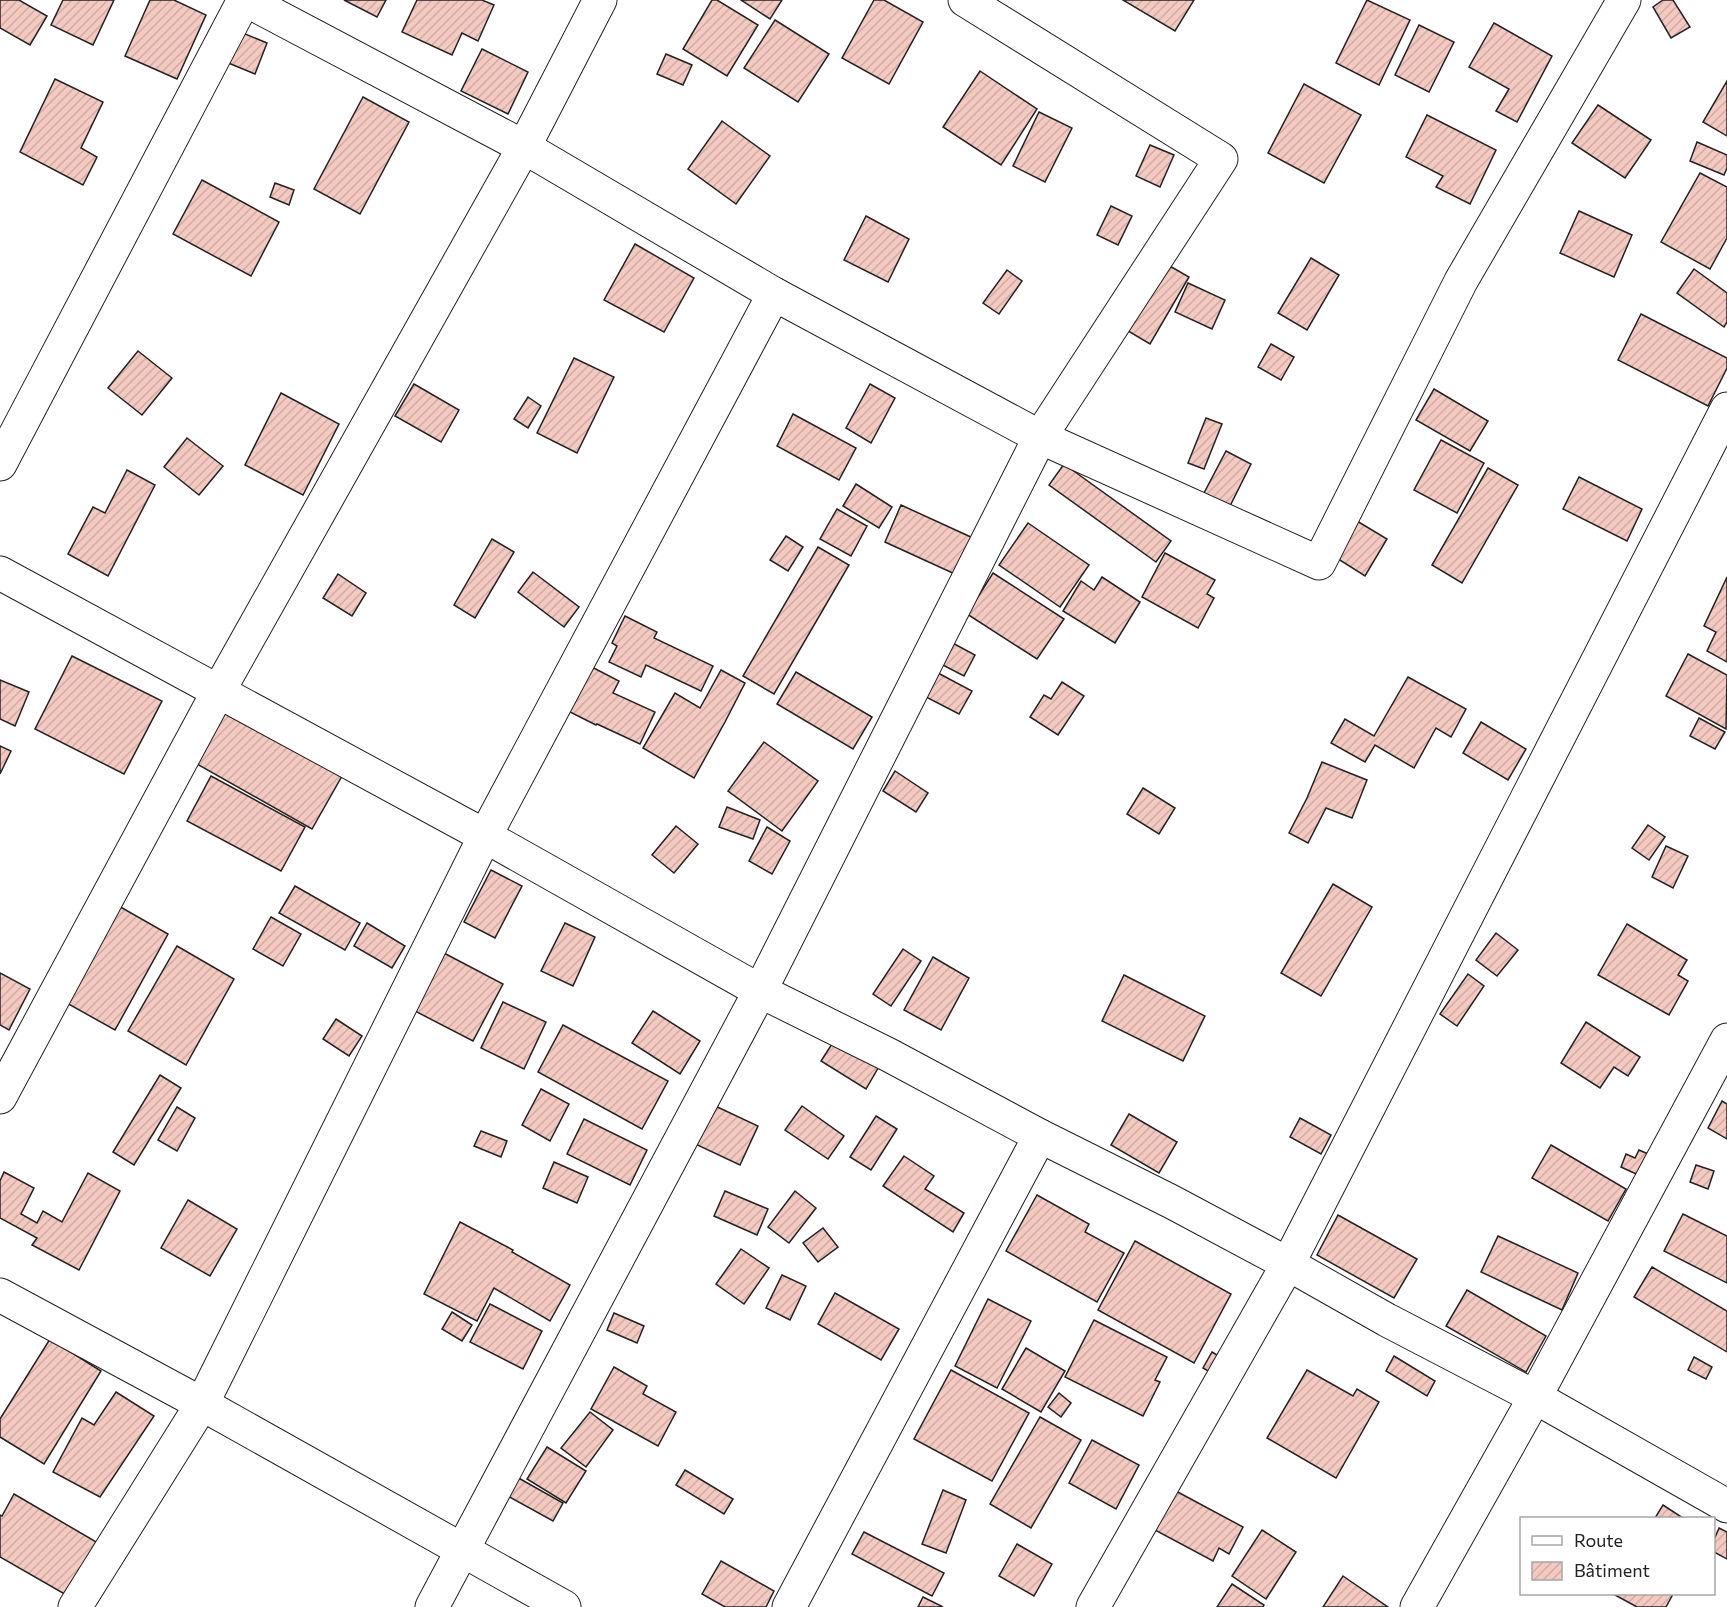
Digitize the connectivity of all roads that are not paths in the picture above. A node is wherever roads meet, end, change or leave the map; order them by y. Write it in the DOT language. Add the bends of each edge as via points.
graph roads {
  1 [pos="245,0"];
  2 [pos="600,0"];
  3 [pos="965,0"];
  4 [pos="1624,0"];
  5 [pos="524,147"];
  6 [pos="774,294"];
  7 [pos="1727,409"];
  8 [pos="1040,437"];
  9 [pos="0,464"];
  10 [pos="0,573"];
  11 [pos="218,692"];
  12 [pos="486,836"];
  13 [pos="760,991"];
  14 [pos="1727,1040"];
  15 [pos="0,1097"];
  16 [pos="1040,1136"];
  17 [pos="1288,1264"];
  18 [pos="0,1295"];
  19 [pos="1535,1397"];
  20 [pos="202,1404"];
  21 [pos="1727,1506"];
  22 [pos="460,1551"];
  23 [pos="75,1607"];
  24 [pos="432,1607"];
  25 [pos="564,1607"];
  26 [pos="789,1607"];
  27 [pos="1093,1607"];
  28 [pos="1417,1607"];
  1 -- 5 [label="street"];
  1 -- 9 [label="street"];
  2 -- 5 [label="street"];
  3 -- 8 [label="street" via="1221,159"];
  4 -- 8 [label="street" via="1461,281 1319,563"];
  5 -- 6 [label="street"];
  5 -- 11 [label="street"];
  6 -- 8 [label="street"];
  6 -- 12 [label="street"];
  7 -- 17 [label="street"];
  8 -- 13 [label="street"];
  10 -- 11 [label="street"];
  11 -- 12 [label="street"];
  11 -- 15 [label="street"];
  12 -- 13 [label="street"];
  12 -- 20 [label="street"];
  13 -- 16 [label="street"];
  13 -- 22 [label="street"];
  14 -- 19 [label="street"];
  16 -- 17 [label="street"];
  16 -- 26 [label="street"];
  17 -- 19 [label="street"];
  17 -- 27 [label="street"];
  18 -- 20 [label="street"];
  19 -- 21 [label="street"];
  19 -- 28 [label="street"];
  20 -- 22 [label="street"];
  20 -- 23 [label="street"];
  22 -- 24 [label="street"];
  22 -- 25 [label="street"];
}
